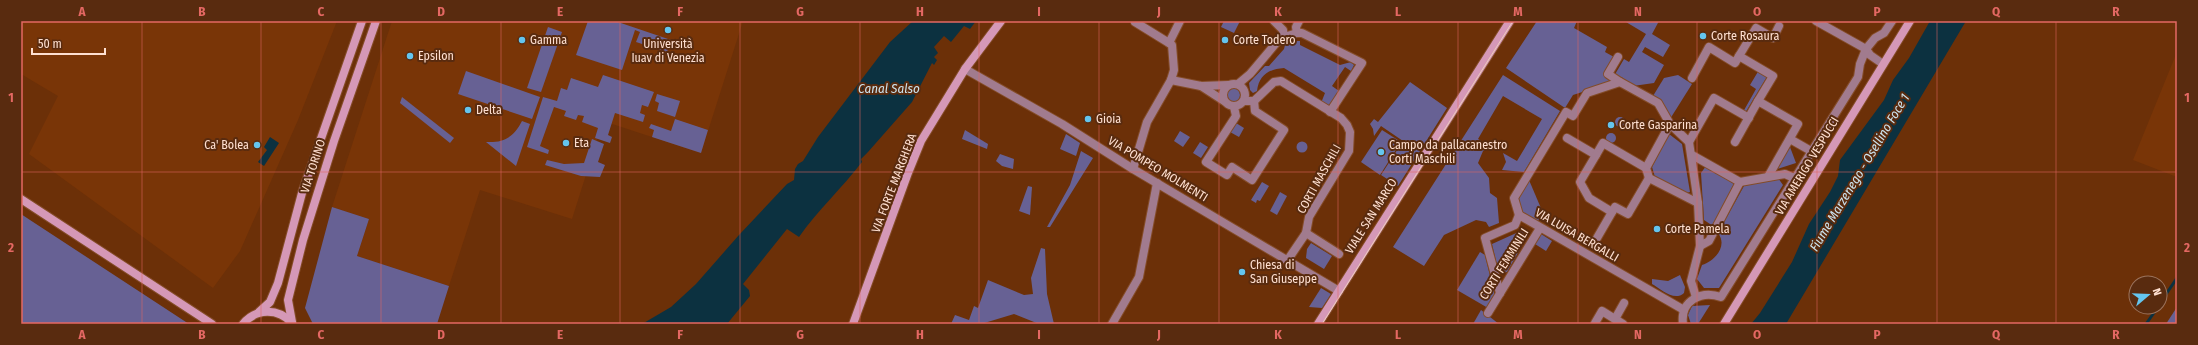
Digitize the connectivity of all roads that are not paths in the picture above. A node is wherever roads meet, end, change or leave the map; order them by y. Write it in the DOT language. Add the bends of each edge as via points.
graph roads {
  1 [pos="362,21"];
  2 [pos="376,21"];
  3 [pos="1001,21"];
  4 [pos="1180,21"];
  5 [pos="1274,21"];
  6 [pos="1299,21"];
  7 [pos="1510,21"];
  8 [pos="1816,21"];
  9 [pos="1892,21"];
  10 [pos="1910,21"];
  11 [pos="1135,22"];
  12 [pos="1779,26"];
  13 [pos="1297,32"];
  14 [pos="1284,37"];
  15 [pos="1169,43"];
  16 [pos="1866,49"];
  17 [pos="1739,56"];
  18 [pos="1618,57"];
  19 [pos="1883,64"];
  20 [pos="965,69"];
  21 [pos="1692,78"];
  22 [pos="1171,80"];
  23 [pos="1620,82"];
  24 [pos="1238,84"];
  25 [pos="1228,85"];
  26 [pos="1201,86"];
  27 [pos="1244,101"];
  28 [pos="1254,101"];
  29 [pos="1758,101"];
  30 [pos="1224,102"];
  31 [pos="1234,106"];
  32 [pos="1330,112"];
  33 [pos="1749,118"];
  34 [pos="1670,124"];
  35 [pos="1567,138"];
  36 [pos="1790,139"];
  37 [pos="1689,142"];
  38 [pos="1735,142"];
  39 [pos="1811,151"];
  40 [pos="1596,155"];
  41 [pos="1692,155"];
  42 [pos="1646,168"];
  43 [pos="1133,169"];
  44 [pos="1769,175"];
  45 [pos="1649,178"];
  46 [pos="1794,178"];
  47 [pos="1740,182"];
  48 [pos="1157,183"];
  49 [pos="21,199"];
  50 [pos="1698,203"];
  51 [pos="1614,210"];
  52 [pos="1519,215"];
  53 [pos="1540,228"];
  54 [pos="1306,233"];
  55 [pos="1597,238"];
  56 [pos="1700,246"];
  57 [pos="1339,254"];
  58 [pos="1287,261"];
  59 [pos="1339,291"];
  60 [pos="1500,293"];
  61 [pos="1696,297"];
  62 [pos="1624,303"];
  63 [pos="1684,310"];
  64 [pos="259,312"];
  65 [pos="1488,313"];
  66 [pos="1615,319"];
  67 [pos="1595,322"];
  68 [pos="241,323"];
  69 [pos="293,323"];
  70 [pos="212,324"];
  71 [pos="854,324"];
  72 [pos="1112,324"];
  73 [pos="1318,324"];
  74 [pos="1623,324"];
  75 [pos="1683,324"];
  76 [pos="1724,324"];
  1 -- 64 [label="street, VIA TORINO" via="302,193 278,283 270,302"];
  2 -- 69 [label="street, VIA TORINO" via="303,240 289,294 288,310"];
  3 -- 20 [label="street, VIA FORTE MARGHERA"];
  4 -- 15 [label="street"];
  5 -- 14 [label="street" via="1283,30"];
  6 -- 13 [label="street" via="1296,26"];
  7 -- 59 [label="street, VIALE SAN MARCO"];
  8 -- 16 [label="street"];
  9 -- 16 [label="street" via="1884,33 1875,38"];
  10 -- 19 [label="street, VIA AMERIGO VESPUCCI"];
  11 -- 15 [label="street"];
  12 -- 17 [label="street" via="1773,38 1756,28"];
  13 -- 14 [label="street"];
  13 -- 32 [label="street" via="1362,63"];
  14 -- 24 [label="street"];
  15 -- 22 [label="street" via="1172,45 1174,70"];
  16 -- 19 [label="street"];
  16 -- 39 [label="street" via="1858,77"];
  17 -- 21 [label="street" via="1736,63 1710,48"];
  17 -- 29 [label="street" via="1773,76"];
  18 -- 23 [label="street" via="1608,74"];
  19 -- 76 [label="street, VIA AMERIGO VESPUCCI"];
  20 -- 43 [label="street, VIA POMPEO MOLMENTI" via="1062,124"];
  20 -- 71 [label="street, VIA FORTE MARGHERA" via="936,114 908,172"];
  22 -- 26 [label="street"];
  22 -- 43 [label="street" via="1147,122"];
  23 -- 34 [label="street" via="1658,103"];
  23 -- 52 [label="street, VIA LUISA BERGALLI" via="1587,93 1573,116 1566,112 1514,198"];
  24 -- 25 [label="street"];
  24 -- 27 [label="street" via="1244,90"];
  25 -- 26 [label="street"];
  25 -- 30 [label="street" via="1222,94"];
  26 -- 30 [label="street"];
  27 -- 28 [label="street"];
  27 -- 31 [label="street"];
  28 -- 31 [label="street" via="1256,111 1284,130 1252,180 1232,167 1227,176 1206,162 1236,116"];
  28 -- 32 [label="street, CORTI MASCHILI" via="1277,81"];
  29 -- 33 [label="street"];
  29 -- 36 [label="street" via="1798,124"];
  30 -- 31 [label="street"];
  32 -- 54 [label="street, CORTI MASCHILI" via="1347,125 1350,151 1309,217"];
  33 -- 37 [label="street" via="1714,98"];
  33 -- 38 [label="street"];
  34 -- 37 [label="street"];
  34 -- 42 [label="street"];
  35 -- 40 [label="street"];
  36 -- 39 [label="street"];
  36 -- 44 [label="street"];
  37 -- 41 [label="street"];
  39 -- 46 [label="street"];
  40 -- 42 [label="street" via="1603,143"];
  40 -- 51 [label="street" via="1580,182 1589,198"];
  41 -- 47 [label="street"];
  41 -- 50 [label="street"];
  42 -- 45 [label="street"];
  43 -- 48 [label="street, VIA POMPEO MOLMENTI"];
  44 -- 46 [label="street" via="1785,174"];
  44 -- 47 [label="street"];
  45 -- 50 [label="street"];
  45 -- 51 [label="street" via="1628,214"];
  46 -- 61 [label="street" via="1721,297 1713,294"];
  47 -- 56 [label="street" via="1709,241"];
  48 -- 58 [label="street, VIA POMPEO MOLMENTI"];
  48 -- 72 [label="street" via="1138,277"];
  49 -- 70 [label="street"];
  50 -- 56 [label="street"];
  51 -- 55 [label="street"];
  52 -- 53 [label="street, VIA LUISA BERGALLI"];
  52 -- 60 [label="street" via="1515,225 1486,238"];
  53 -- 60 [label="street, CORTI FEMMINILI"];
  53 -- 63 [label="street, VIA LUISA BERGALLI"];
  54 -- 57 [label="street"];
  54 -- 58 [label="street, CORTI MASCHILI"];
  56 -- 61 [label="street" via="1691,281"];
  58 -- 59 [label="street, VIA POMPEO MOLMENTI"];
  59 -- 73 [label="street, VIALE SAN MARCO"];
  60 -- 65 [label="street, CORTI FEMMINILI"];
  61 -- 63 [label="street"];
  62 -- 66 [label="street"];
  63 -- 75 [label="street"];
  64 -- 68 [label="street, VIA TORINO"];
  64 -- 69 [label="street, VIA TORINO" via="279,313"];
  66 -- 67 [label="street" via="1602,311"];
  66 -- 74 [label="street"];
}
